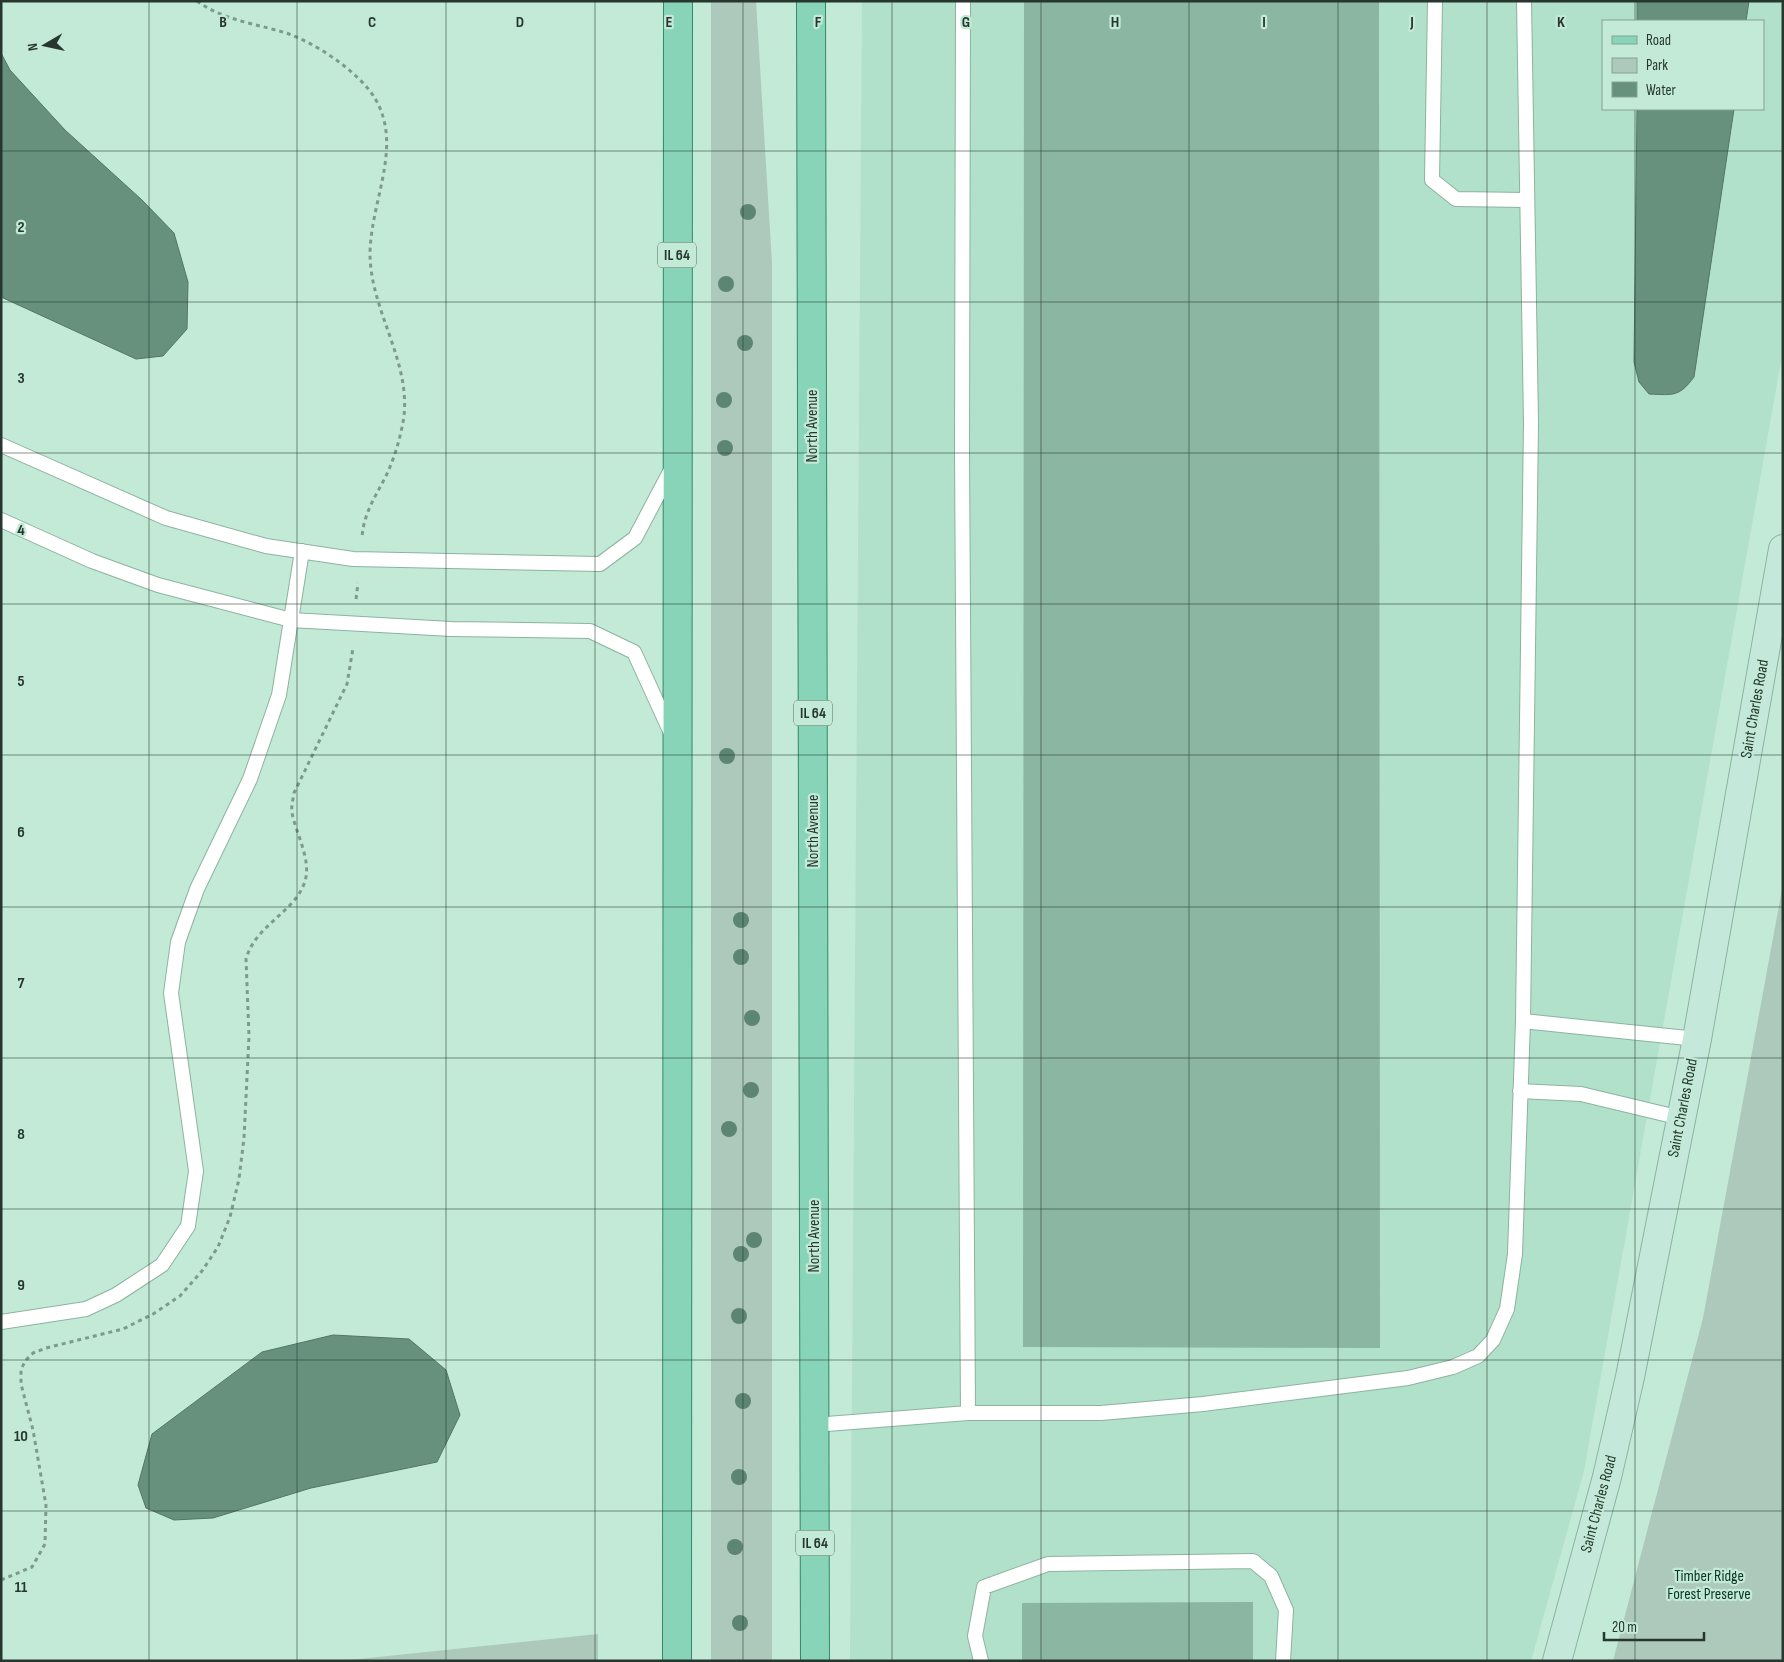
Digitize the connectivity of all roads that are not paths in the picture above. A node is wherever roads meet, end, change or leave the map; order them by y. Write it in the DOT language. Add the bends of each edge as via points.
graph roads {
  1 [pos="678,1"];
  2 [pos="811,1"];
  3 [pos="963,1"];
  4 [pos="1435,1"];
  5 [pos="1524,1"];
  6 [pos="1527,200"];
  7 [pos="1,444"];
  8 [pos="677,459"];
  9 [pos="1,520"];
  10 [pos="1783,549"];
  11 [pos="302,551"];
  12 [pos="291,620"];
  13 [pos="676,744"];
  14 [pos="1523,1021"];
  15 [pos="1697,1038"];
  16 [pos="1520,1091"];
  17 [pos="1681,1118"];
  18 [pos="1,1322"];
  19 [pos="968,1413"];
  20 [pos="814,1425"];
  21 [pos="677,1661"];
  22 [pos="815,1661"];
  23 [pos="981,1661"];
  24 [pos="1283,1661"];
  25 [pos="1557,1661"];
  1 -- 8 [label="main road, IL 64"];
  2 -- 20 [label="main road, North Avenue / IL 64"];
  3 -- 19 [label="lane" via="962,452"];
  4 -- 6 [label="lane" via="1432,180 1456,199"];
  5 -- 6 [label="lane"];
  6 -- 14 [label="lane" via="1531,423"];
  7 -- 11 [label="lane" via="166,518 266,546"];
  8 -- 11 [label="lane" via="635,538 600,564 353,559"];
  8 -- 13 [label="main road, IL 64"];
  9 -- 12 [label="lane" via="92,561 158,585"];
  10 -- 15 [label="street, Saint Charles Road"];
  11 -- 12 [label="lane"];
  12 -- 13 [label="lane" via="450,629 590,631 634,652"];
  12 -- 18 [label="lane" via="279,695 250,779 197,889 178,942 171,993 196,1171 188,1226 162,1265 116,1295 86,1309"];
  13 -- 21 [label="main road, IL 64"];
  14 -- 15 [label="lane"];
  14 -- 16 [label="lane"];
  15 -- 17 [label="street, Saint Charles Road"];
  16 -- 17 [label="lane" via="1581,1094"];
  16 -- 19 [label="lane" via="1515,1254 1507,1309 1493,1340 1478,1356 1452,1367 1408,1378 1203,1404 1100,1412"];
  17 -- 25 [label="street, Saint Charles Road" via="1630,1377"];
  19 -- 20 [label="lane"];
  20 -- 22 [label="main road, North Avenue / IL 64"];
  23 -- 24 [label="lane" via="975,1636 984,1587 1016,1575 1048,1564 1253,1561 1271,1576 1286,1610"];
}
